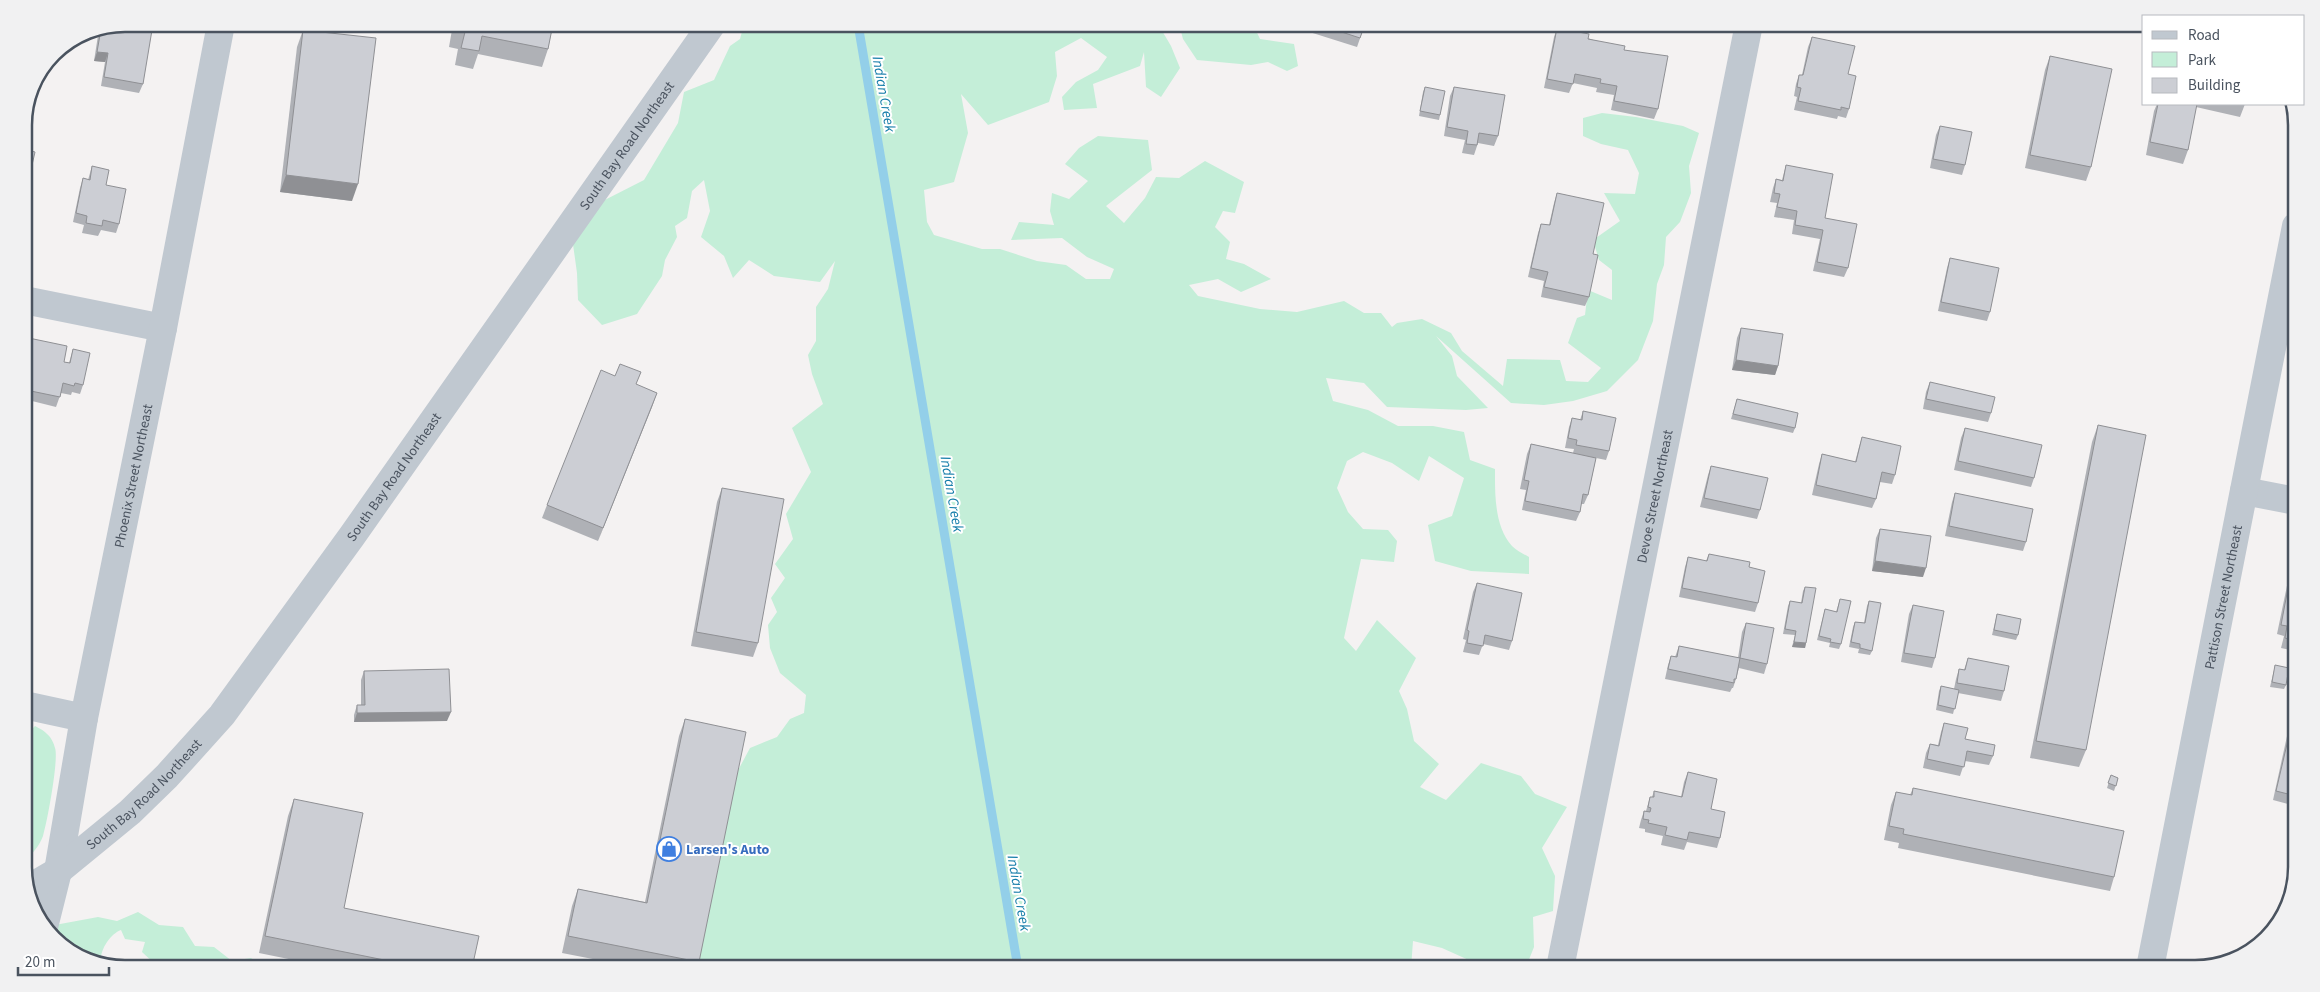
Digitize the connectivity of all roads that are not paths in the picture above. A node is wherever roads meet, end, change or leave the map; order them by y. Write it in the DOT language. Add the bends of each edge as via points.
graph roads {
  1 [pos="219,32"];
  2 [pos="706,32"];
  3 [pos="1747,32"];
  4 [pos="2287,271"];
  5 [pos="33,302"];
  6 [pos="163,328"];
  7 [pos="2244,491"];
  8 [pos="2288,499"];
  9 [pos="33,707"];
  10 [pos="84,718"];
  11 [pos="58,871"];
  12 [pos="34,885"];
  13 [pos="47,916"];
  14 [pos="1562,960"];
  15 [pos="2152,960"];
  1 -- 6 [label="street, Phoenix Street Northeast"];
  2 -- 11 [label="street, South Bay Road Northeast" via="222,715 130,812"];
  3 -- 14 [label="street, Devoe Street Northeast"];
  4 -- 7 [label="street, Pattison Street Northeast"];
  5 -- 6 [label="street"];
  6 -- 10 [label="street, Phoenix Street Northeast"];
  7 -- 8 [label="street"];
  7 -- 15 [label="street, Pattison Street Northeast"];
  9 -- 10 [label="street"];
  10 -- 11 [label="street, Phoenix Street Northeast"];
  11 -- 12 [label="street, South Bay Road Northeast"];
  11 -- 13 [label="street, Phoenix Street Northeast"];
}
